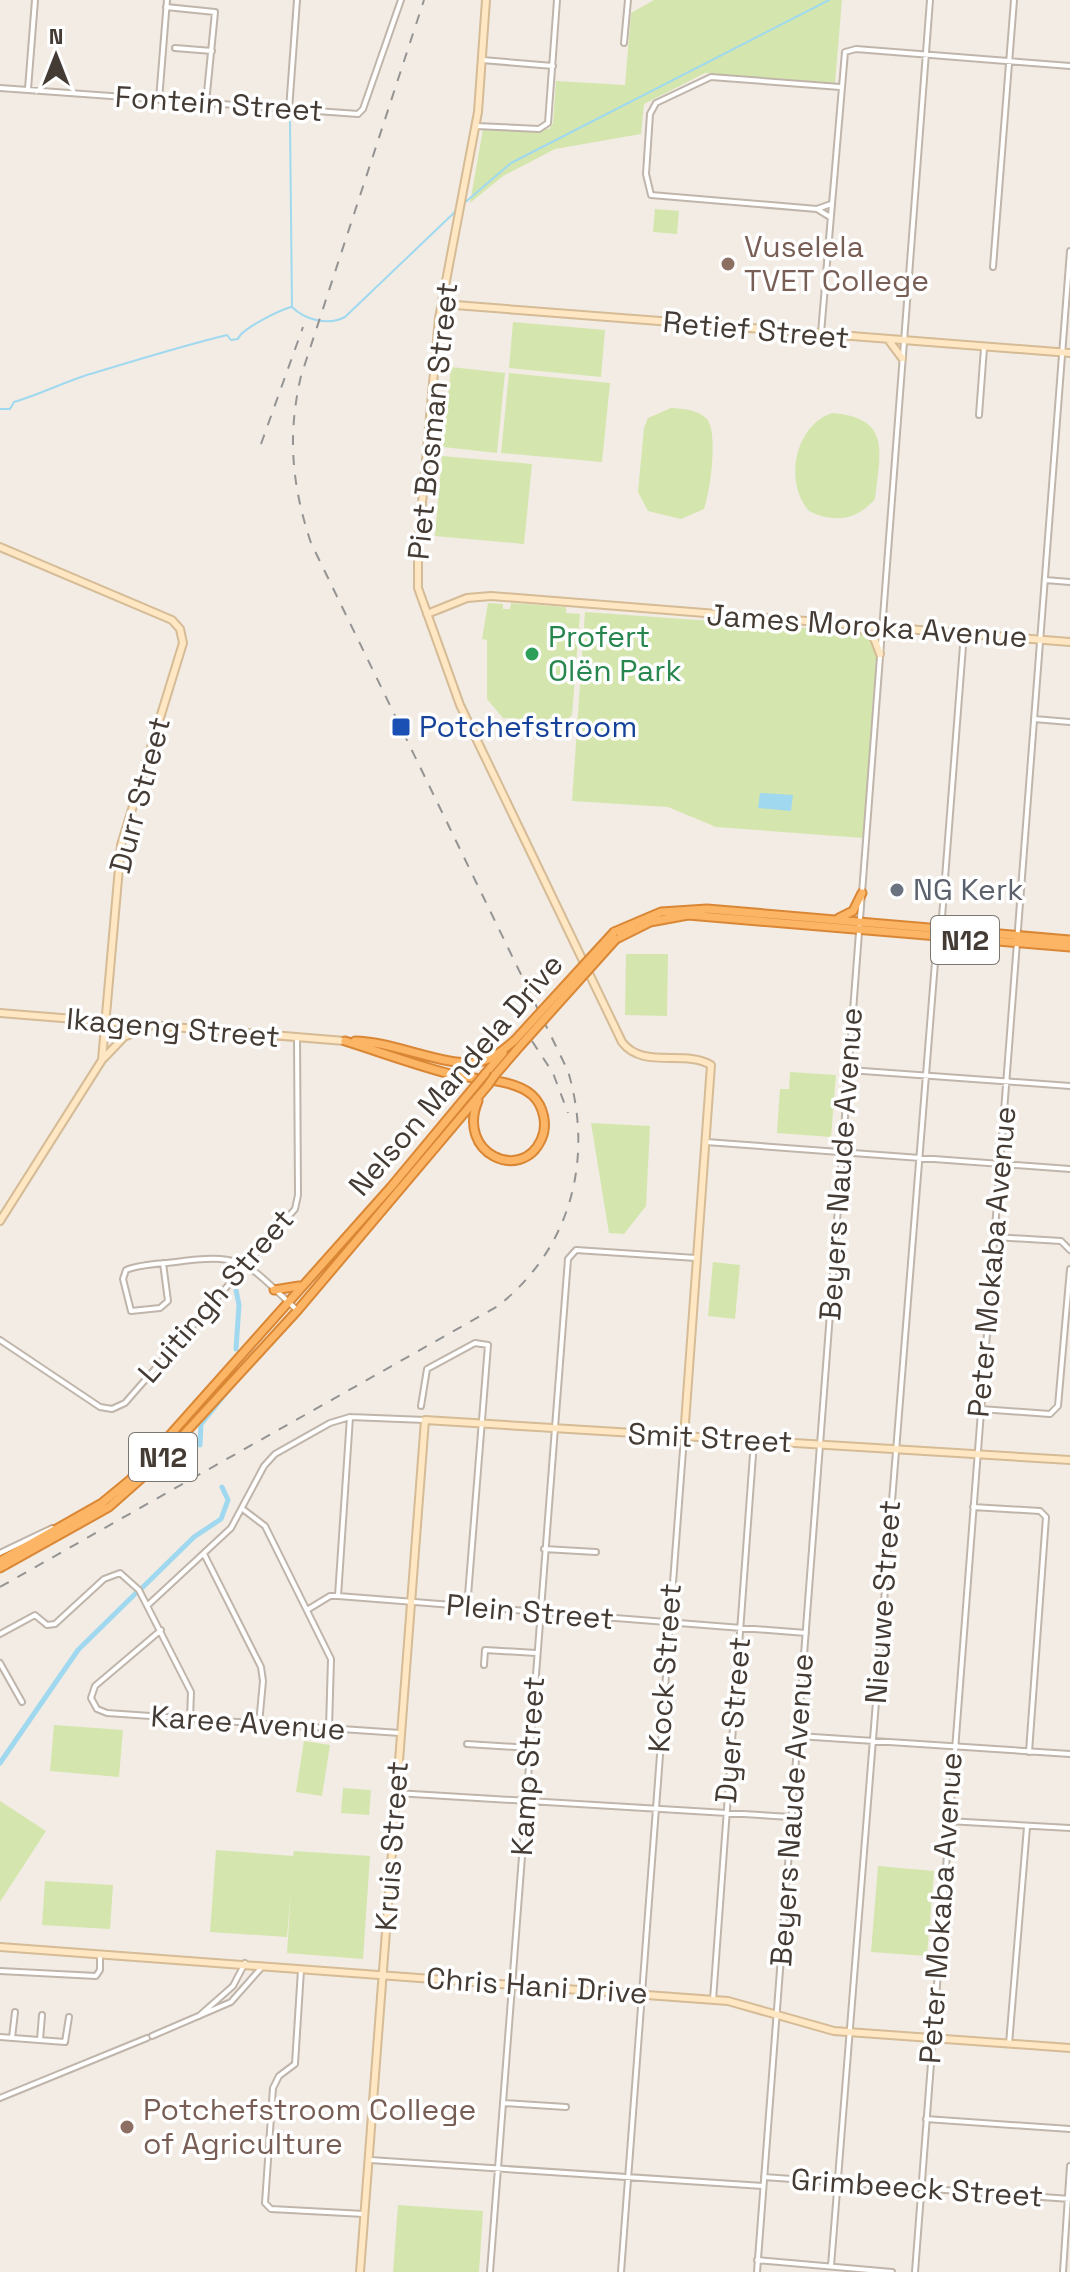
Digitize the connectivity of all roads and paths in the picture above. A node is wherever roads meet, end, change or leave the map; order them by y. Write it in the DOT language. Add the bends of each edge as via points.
graph roads {
  1 [pos="35,0"];
  2 [pos="167,0"];
  3 [pos="297,0"];
  4 [pos="401,0"];
  5 [pos="486,0"];
  6 [pos="557,0"];
  7 [pos="628,0"];
  8 [pos="930,0"];
  9 [pos="1014,0"];
  10 [pos="166,7"];
  11 [pos="624,43"];
  12 [pos="175,48"];
  13 [pos="212,51"];
  14 [pos="926,56"];
  15 [pos="482,60"];
  16 [pos="1010,61"];
  17 [pos="553,66"];
  18 [pos="1070,66"];
  19 [pos="840,87"];
  20 [pos="0,88"];
  21 [pos="28,90"];
  22 [pos="159,100"];
  23 [pos="206,103"];
  24 [pos="289,110"];
  25 [pos="476,126"];
  26 [pos="831,204"];
  27 [pos="817,209"];
  28 [pos="830,217"];
  29 [pos="1070,251"];
  30 [pos="993,267"];
  31 [pos="442,304"];
  32 [pos="821,336"];
  33 [pos="889,341"];
  34 [pos="904,342"];
  35 [pos="984,348"];
  36 [pos="1066,352"];
  37 [pos="902,358"];
  38 [pos="979,415"];
  39 [pos="0,547"];
  40 [pos="1045,580"];
  41 [pos="1070,582"];
  42 [pos="427,614"];
  43 [pos="855,625"];
  44 [pos="882,627"];
  45 [pos="964,633"];
  46 [pos="1040,640"];
  47 [pos="1070,642"];
  48 [pos="880,654"];
  49 [pos="1034,719"];
  50 [pos="1070,722"];
  51 [pos="862,893"];
  52 [pos="837,918"];
  53 [pos="860,924"];
  54 [pos="939,934"];
  55 [pos="615,936"];
  56 [pos="1017,940"];
  57 [pos="1070,940"];
  58 [pos="1070,947"];
  59 [pos="0,1013"];
  60 [pos="106,1024"];
  61 [pos="149,1027"];
  62 [pos="297,1037"];
  63 [pos="345,1041"];
  64 [pos="517,1043"];
  65 [pos="102,1060"];
  66 [pos="711,1065"];
  67 [pos="848,1070"];
  68 [pos="925,1075"];
  69 [pos="1007,1081"];
  70 [pos="486,1086"];
  71 [pos="1070,1086"];
  72 [pos="706,1142"];
  73 [pos="842,1152"];
  74 [pos="918,1157"];
  75 [pos="1000,1165"];
  76 [pos="1070,1169"];
  77 [pos="0,1221"];
  78 [pos="995,1237"];
  79 [pos="1070,1250"];
  80 [pos="698,1258"];
  81 [pos="163,1263"];
  82 [pos="247,1266"];
  83 [pos="1070,1269"];
  84 [pos="301,1285"];
  85 [pos="274,1290"];
  86 [pos="287,1301"];
  87 [pos="297,1311"];
  88 [pos="0,1340"];
  89 [pos="421,1406"];
  90 [pos="981,1409"];
  91 [pos="350,1417"];
  92 [pos="425,1420"];
  93 [pos="483,1425"];
  94 [pos="554,1429"];
  95 [pos="684,1437"];
  96 [pos="754,1441"];
  97 [pos="819,1444"];
  98 [pos="895,1448"];
  99 [pos="976,1453"];
  100 [pos="1070,1460"];
  101 [pos="973,1507"];
  102 [pos="244,1510"];
  103 [pos="73,1520"];
  104 [pos="544,1549"];
  105 [pos="596,1552"];
  106 [pos="0,1553"];
  107 [pos="204,1554"];
  108 [pos="0,1561"];
  109 [pos="0,1568"];
  110 [pos="338,1596"];
  111 [pos="412,1602"];
  112 [pos="148,1605"];
  113 [pos="467,1608"];
  114 [pos="307,1610"];
  115 [pos="539,1614"];
  116 [pos="668,1624"];
  117 [pos="740,1628"];
  118 [pos="161,1630"];
  119 [pos="806,1633"];
  120 [pos="0,1634"];
  121 [pos="536,1653"];
  122 [pos="0,1663"];
  123 [pos="484,1665"];
  124 [pos="22,1702"];
  125 [pos="190,1719"];
  126 [pos="259,1724"];
  127 [pos="329,1729"];
  128 [pos="400,1733"];
  129 [pos="798,1736"];
  130 [pos="873,1741"];
  131 [pos="467,1744"];
  132 [pos="953,1746"];
  133 [pos="530,1748"];
  134 [pos="1029,1752"];
  135 [pos="1070,1754"];
  136 [pos="396,1793"];
  137 [pos="526,1799"];
  138 [pos="655,1808"];
  139 [pos="725,1813"];
  140 [pos="791,1817"];
  141 [pos="948,1821"];
  142 [pos="1027,1827"];
  143 [pos="1070,1828"];
  144 [pos="0,1947"];
  145 [pos="100,1953"];
  146 [pos="245,1963"];
  147 [pos="263,1965"];
  148 [pos="301,1968"];
  149 [pos="0,1971"];
  150 [pos="382,1974"];
  151 [pos="512,1985"];
  152 [pos="641,1994"];
  153 [pos="713,2000"];
  154 [pos="15,2012"];
  155 [pos="42,2015"];
  156 [pos="777,2015"];
  157 [pos="69,2017"];
  158 [pos="194,2020"];
  159 [pos="851,2032"];
  160 [pos="0,2037"];
  161 [pos="12,2038"];
  162 [pos="932,2038"];
  163 [pos="40,2040"];
  164 [pos="1009,2044"];
  165 [pos="1070,2048"];
  166 [pos="0,2098"];
  167 [pos="503,2103"];
  168 [pos="566,2107"];
  169 [pos="926,2119"];
  170 [pos="1070,2129"];
  171 [pos="368,2160"];
  172 [pos="1070,2166"];
  173 [pos="498,2168"];
  174 [pos="764,2177"];
  175 [pos="628,2178"];
  176 [pos="839,2183"];
  177 [pos="763,2186"];
  178 [pos="920,2189"];
  179 [pos="1069,2199"];
  180 [pos="364,2214"];
  181 [pos="757,2260"];
  182 [pos="831,2266"];
  183 [pos="360,2272"];
  184 [pos="490,2272"];
  185 [pos="621,2272"];
  186 [pos="757,2272"];
  187 [pos="886,2272"];
  188 [pos="892,2272"];
  189 [pos="915,2272"];
  190 [pos="1063,2272"];
  1 -- 21 [label="street"];
  2 -- 10 [label="street"];
  3 -- 24 [label="street"];
  4 -- 24 [label="street, Fontein Street" via="358,114"];
  5 -- 15 [label="street, Piet Bosman Street"];
  6 -- 17 [label="street"];
  7 -- 11 [label="street"];
  8 -- 14 [label="street, Beyers Naude Avenue"];
  9 -- 16 [label="street"];
  10 -- 13 [label="street" via="215,12"];
  10 -- 22 [label="street"];
  12 -- 13 [label="street"];
  13 -- 23 [label="street"];
  14 -- 16 [label="street"];
  14 -- 19 [label="street" via="845,52"];
  14 -- 34 [label="street, Beyers Naude Avenue"];
  15 -- 17 [label="street"];
  15 -- 25 [label="street, Piet Bosman Street"];
  16 -- 18 [label="street"];
  16 -- 30 [label="street"];
  17 -- 25 [label="street" via="546,125"];
  19 -- 26 [label="street"];
  19 -- 27 [label="street" via="706,77 653,105 649,194"];
  20 -- 21 [label="street, Fontein Street"];
  21 -- 22 [label="street, Fontein Street"];
  22 -- 23 [label="street, Fontein Street"];
  23 -- 24 [label="street, Fontein Street"];
  25 -- 31 [label="street, Piet Bosman Street"];
  26 -- 27 [label="street"];
  26 -- 28 [label="street"];
  27 -- 28 [label="street"];
  28 -- 32 [label="street"];
  29 -- 36 [label="street, Peter Mokaba Avenue"];
  31 -- 32 [label="street, Retief Street"];
  31 -- 42 [label="street, Piet Bosman Street" via="417,564"];
  32 -- 33 [label="street, Retief Street"];
  33 -- 34 [label="street, Retief Street"];
  33 -- 37 [label="street"];
  34 -- 35 [label="street, Retief Street"];
  34 -- 37 [label="street, Beyers Naude Avenue"];
  35 -- 36 [label="street, Retief Street"];
  35 -- 38 [label="street"];
  36 -- 40 [label="street, Peter Mokaba Avenue"];
  37 -- 44 [label="street, Beyers Naude Avenue"];
  39 -- 60 [label="street, Durr Street" via="172,620 180,629 183,643 121,845"];
  40 -- 41 [label="street"];
  40 -- 46 [label="street, Peter Mokaba Avenue"];
  42 -- 43 [label="street, James Moroka Avenue" via="467,598 491,596"];
  42 -- 66 [label="street, Piet Bosman Street" via="460,705 622,1042 639,1056"];
  43 -- 44 [label="street, James Moroka Avenue"];
  43 -- 48 [label="street" via="874,638"];
  44 -- 45 [label="street, James Moroka Avenue"];
  44 -- 48 [label="street, Beyers Naude Avenue"];
  45 -- 46 [label="street, James Moroka Avenue"];
  45 -- 54 [label="street, Nieuwe Street"];
  46 -- 47 [label="street, James Moroka Avenue"];
  46 -- 49 [label="street, Peter Mokaba Avenue"];
  48 -- 51 [label="street, Beyers Naude Avenue"];
  49 -- 50 [label="street"];
  49 -- 56 [label="street, Peter Mokaba Avenue"];
  51 -- 52 [label="highway" via="853,911"];
  51 -- 53 [label="street, Beyers Naude Avenue"];
  52 -- 53 [label="highway, Nelson Mandela Drive / N12"];
  52 -- 55 [label="highway, Nelson Mandela Drive / N12" via="681,909 643,917"];
  53 -- 54 [label="highway, Nelson Mandela Drive / N12"];
  53 -- 55 [label="highway, Nelson Mandela Drive / N12" via="688,915"];
  53 -- 67 [label="street, Beyers Naude Avenue"];
  54 -- 56 [label="highway, Nelson Mandela Drive / N12"];
  54 -- 68 [label="street, Nieuwe Street"];
  55 -- 64 [label="highway, Nelson Mandela Drive / N12, bridge"];
  56 -- 57 [label="highway, Nelson Mandela Drive / N12"];
  56 -- 58 [label="highway, Nelson Mandela Drive / N12"];
  56 -- 69 [label="street, Peter Mokaba Avenue"];
  59 -- 60 [label="street, Ikageng Street"];
  60 -- 61 [label="street, Ikageng Street"];
  60 -- 65 [label="street, Durr Street"];
  61 -- 62 [label="street, Ikageng Street"];
  61 -- 65 [label="street" via="124,1037"];
  62 -- 63 [label="street, Ikageng Street"];
  62 -- 82 [label="street, Luitingh Street" via="297,1202 290,1218"];
  63 -- 64 [label="highway" via="382,1043 472,1063"];
  63 -- 70 [label="highway" via="449,1074 526,1091 540,1105 545,1126 541,1142 529,1154 506,1160 479,1145 472,1119"];
  64 -- 70 [label="highway, Nelson Mandela Drive / N12, bridge"];
  64 -- 84 [label="highway, Nelson Mandela Drive / N12, bridge"];
  65 -- 77 [label="street"];
  66 -- 72 [label="street, Kock Street"];
  67 -- 68 [label="street"];
  67 -- 73 [label="street, Beyers Naude Avenue"];
  68 -- 69 [label="street"];
  68 -- 74 [label="street, Nieuwe Street"];
  69 -- 71 [label="street"];
  69 -- 75 [label="street, Peter Mokaba Avenue"];
  70 -- 87 [label="highway, Nelson Mandela Drive / N12"];
  72 -- 73 [label="street"];
  72 -- 80 [label="street, Kock Street"];
  73 -- 74 [label="street"];
  73 -- 97 [label="street, Beyers Naude Avenue"];
  74 -- 75 [label="street"];
  74 -- 98 [label="street, Nieuwe Street"];
  75 -- 76 [label="street"];
  75 -- 78 [label="street, Peter Mokaba Avenue"];
  78 -- 79 [label="street" via="1061,1241"];
  78 -- 90 [label="street, Peter Mokaba Avenue"];
  80 -- 94 [label="street, Kamp Street" via="576,1250 568,1259"];
  80 -- 95 [label="street, Kock Street"];
  81 -- 81 [label="street" via="123,1274 131,1311 160,1308 168,1301"];
  81 -- 82 [label="street" via="225,1256"];
  82 -- 85 [label="street"];
  82 -- 88 [label="street, Luitingh Street" via="125,1403 112,1409 93,1404"];
  83 -- 90 [label="street" via="1055,1411"];
  84 -- 85 [label="highway"];
  84 -- 86 [label="highway, Nelson Mandela Drive / N12"];
  85 -- 86 [label="street"];
  86 -- 87 [label="street"];
  86 -- 103 [label="highway, Nelson Mandela Drive / N12" via="149,1461 112,1496"];
  87 -- 109 [label="highway, Nelson Mandela Drive / N12" via="134,1486 96,1515"];
  89 -- 93 [label="street" via="427,1369 475,1343 488,1345"];
  90 -- 99 [label="street, Peter Mokaba Avenue"];
  91 -- 92 [label="street, Smit Street"];
  91 -- 102 [label="street" via="269,1459"];
  91 -- 110 [label="street"];
  92 -- 93 [label="street, Smit Street"];
  92 -- 111 [label="street, Kruis Street"];
  93 -- 94 [label="street, Smit Street"];
  93 -- 113 [label="street"];
  94 -- 95 [label="street, Smit Street"];
  94 -- 104 [label="street, Kamp Street"];
  95 -- 96 [label="street, Smit Street"];
  95 -- 116 [label="street, Kock Street"];
  96 -- 97 [label="street, Smit Street"];
  96 -- 117 [label="street, Dyer Street"];
  97 -- 98 [label="street, Smit Street"];
  97 -- 119 [label="street, Beyers Naude Avenue"];
  98 -- 99 [label="street, Smit Street"];
  98 -- 130 [label="street, Nieuwe Street"];
  99 -- 100 [label="street, Smit Street"];
  99 -- 101 [label="street, Peter Mokaba Avenue"];
  101 -- 132 [label="street, Peter Mokaba Avenue"];
  101 -- 134 [label="street" via="1040,1511 1046,1517"];
  102 -- 107 [label="street"];
  102 -- 114 [label="street" via="265,1526"];
  103 -- 106 [label="street"];
  103 -- 108 [label="highway, Nelson Mandela Drive / N12"];
  104 -- 105 [label="street"];
  104 -- 115 [label="street, Kamp Street"];
  107 -- 112 [label="street"];
  107 -- 126 [label="street" via="261,1667"];
  110 -- 111 [label="street, Plein Street"];
  110 -- 114 [label="street, Plein Street"];
  111 -- 113 [label="street, Plein Street"];
  111 -- 128 [label="street, Kruis Street"];
  112 -- 118 [label="street"];
  112 -- 120 [label="street" via="125,1576 114,1574 55,1624 47,1625 35,1615"];
  113 -- 115 [label="street, Plein Street"];
  114 -- 127 [label="street" via="333,1665"];
  115 -- 116 [label="street, Plein Street"];
  115 -- 121 [label="street, Kamp Street"];
  116 -- 117 [label="street, Plein Street"];
  116 -- 138 [label="street, Kock Street"];
  117 -- 119 [label="street, Plein Street"];
  117 -- 139 [label="street, Dyer Street"];
  118 -- 125 [label="street" via="191,1692"];
  118 -- 125 [label="street, Karee Avenue" via="95,1686 91,1698 97,1709"];
  119 -- 129 [label="street, Beyers Naude Avenue"];
  121 -- 123 [label="street" via="485,1650"];
  121 -- 133 [label="street, Kamp Street"];
  122 -- 124 [label="street"];
  125 -- 126 [label="street, Karee Avenue"];
  126 -- 127 [label="street, Karee Avenue"];
  127 -- 128 [label="street, Karee Avenue"];
  128 -- 136 [label="street, Kruis Street"];
  129 -- 130 [label="street"];
  129 -- 140 [label="street, Beyers Naude Avenue"];
  130 -- 132 [label="street"];
  130 -- 159 [label="street, Nieuwe Street"];
  131 -- 133 [label="street"];
  132 -- 134 [label="street"];
  132 -- 141 [label="street, Peter Mokaba Avenue"];
  133 -- 137 [label="street, Kamp Street"];
  134 -- 135 [label="street"];
  136 -- 137 [label="street"];
  136 -- 150 [label="street, Kruis Street"];
  137 -- 138 [label="street"];
  137 -- 151 [label="street, Kamp Street"];
  138 -- 139 [label="street"];
  138 -- 152 [label="street, Kock Street"];
  139 -- 140 [label="street"];
  139 -- 153 [label="street, Dyer Street"];
  140 -- 156 [label="street, Beyers Naude Avenue"];
  141 -- 142 [label="street"];
  141 -- 162 [label="street, Peter Mokaba Avenue"];
  142 -- 143 [label="street"];
  142 -- 164 [label="street"];
  144 -- 145 [label="street, Chris Hani Drive"];
  145 -- 146 [label="street, Chris Hani Drive"];
  145 -- 149 [label="street" via="96,1976"];
  146 -- 147 [label="street, Chris Hani Drive"];
  146 -- 158 [label="street" via="233,1986"];
  147 -- 148 [label="street, Chris Hani Drive"];
  147 -- 158 [label="street" via="231,2002"];
  148 -- 150 [label="street, Chris Hani Drive"];
  148 -- 180 [label="street" via="295,2064 273,2088 265,2203 271,2209"];
  150 -- 151 [label="street, Chris Hani Drive"];
  150 -- 171 [label="street, Kruis Street"];
  151 -- 152 [label="street, Chris Hani Drive"];
  151 -- 167 [label="street, Kamp Street"];
  152 -- 153 [label="street, Chris Hani Drive"];
  152 -- 175 [label="street, Kock Street"];
  153 -- 156 [label="street, Chris Hani Drive"];
  154 -- 161 [label="street"];
  155 -- 163 [label="street"];
  156 -- 159 [label="street, Chris Hani Drive"];
  156 -- 174 [label="street, Beyers Naude Avenue"];
  157 -- 163 [label="street" via="67,2041"];
  158 -- 166 [label="street"];
  159 -- 162 [label="street, Chris Hani Drive"];
  159 -- 176 [label="street, Nieuwe Street"];
  160 -- 161 [label="street"];
  161 -- 163 [label="street"];
  162 -- 164 [label="street, Chris Hani Drive"];
  162 -- 169 [label="street, Peter Mokaba Avenue"];
  164 -- 165 [label="street, Chris Hani Drive"];
  167 -- 168 [label="street"];
  167 -- 173 [label="street, Kamp Street"];
  169 -- 170 [label="street"];
  169 -- 178 [label="street, Peter Mokaba Avenue"];
  171 -- 173 [label="street, Grimbeeck Street"];
  171 -- 180 [label="street, Kruis Street"];
  172 -- 179 [label="street"];
  173 -- 175 [label="street, Grimbeeck Street"];
  173 -- 184 [label="street, Kamp Street"];
  174 -- 176 [label="street, Grimbeeck Street"];
  174 -- 177 [label="street, Beyers Naude Avenue"];
  175 -- 177 [label="street, Grimbeeck Street"];
  175 -- 185 [label="street, Kock Street"];
  176 -- 178 [label="street, Grimbeeck Street"];
  176 -- 182 [label="street, Nieuwe Street"];
  177 -- 181 [label="street, Beyers Naude Avenue"];
  178 -- 179 [label="street, Grimbeeck Street"];
  178 -- 189 [label="street, Peter Mokaba Avenue"];
  179 -- 190 [label="street"];
  180 -- 183 [label="street, Kruis Street"];
  181 -- 182 [label="street"];
  181 -- 186 [label="street, Beyers Naude Avenue"];
  182 -- 187 [label="street"];
  187 -- 188 [label="street"];
}
